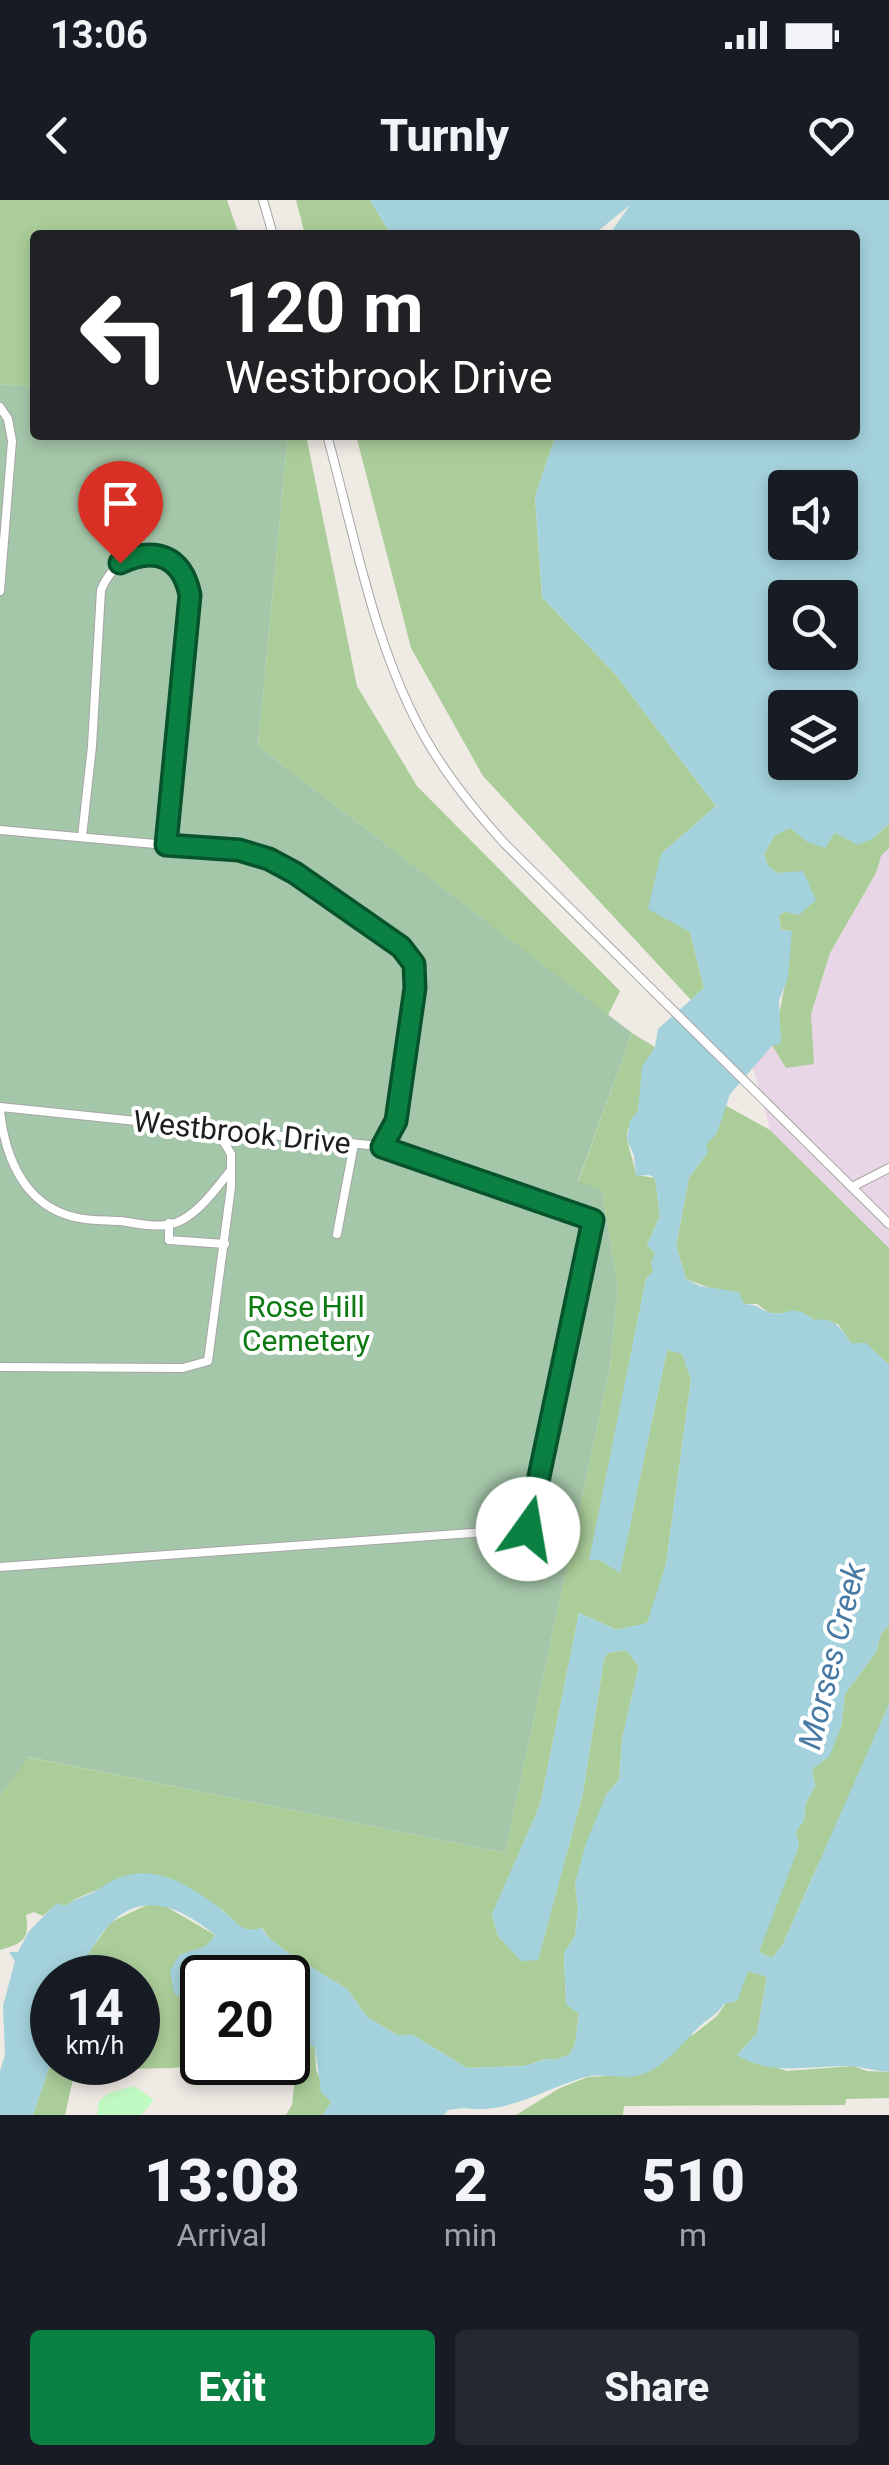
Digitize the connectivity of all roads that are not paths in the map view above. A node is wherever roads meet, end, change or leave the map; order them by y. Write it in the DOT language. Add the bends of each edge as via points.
graph roads {
  1 [pos="263,200"];
  2 [pos="272,230"];
  3 [pos="0,407"];
  4 [pos="329,440"];
  5 [pos="0,590"];
  6 [pos="0,830"];
  7 [pos="82,837"];
  8 [pos="166,845"];
  9 [pos="0,1109"];
  10 [pos="216,1130"];
  11 [pos="354,1144"];
  12 [pos="382,1147"];
  13 [pos="889,1168"];
  14 [pos="231,1170"];
  15 [pos="852,1188"];
  16 [pos="168,1223"];
  17 [pos="889,1224"];
  18 [pos="337,1234"];
  19 [pos="225,1244"];
  20 [pos="0,1367"];
  21 [pos="0,1568"];
  1 -- 2 [label="lane"];
  3 -- 5 [label="lane" via="12,441"];
  4 -- 15 [label="lane" via="404,694 475,811"];
  6 -- 7 [label="lane"];
  7 -- 8 [label="lane"];
  7 -- 8 [label="lane" via="102,590 120,563 153,554 180,568 190,595"];
  8 -- 12 [label="lane" via="269,859 408,955 415,988 396,1121"];
  9 -- 10 [label="lane, Westbrook Drive"];
  9 -- 16 [label="lane" via="10,1159 27,1190 52,1210 76,1218"];
  10 -- 11 [label="lane, Westbrook Drive"];
  10 -- 14 [label="lane"];
  11 -- 12 [label="lane, Westbrook Drive"];
  11 -- 18 [label="lane"];
  12 -- 21 [label="lane, Westbrook Drive" via="593,1220 528,1529"];
  13 -- 15 [label="lane"];
  14 -- 16 [label="lane" via="210,1196"];
  14 -- 19 [label="lane"];
  15 -- 17 [label="lane"];
  16 -- 19 [label="lane" via="169,1240"];
  19 -- 20 [label="lane" via="208,1362 183,1368"];
}
